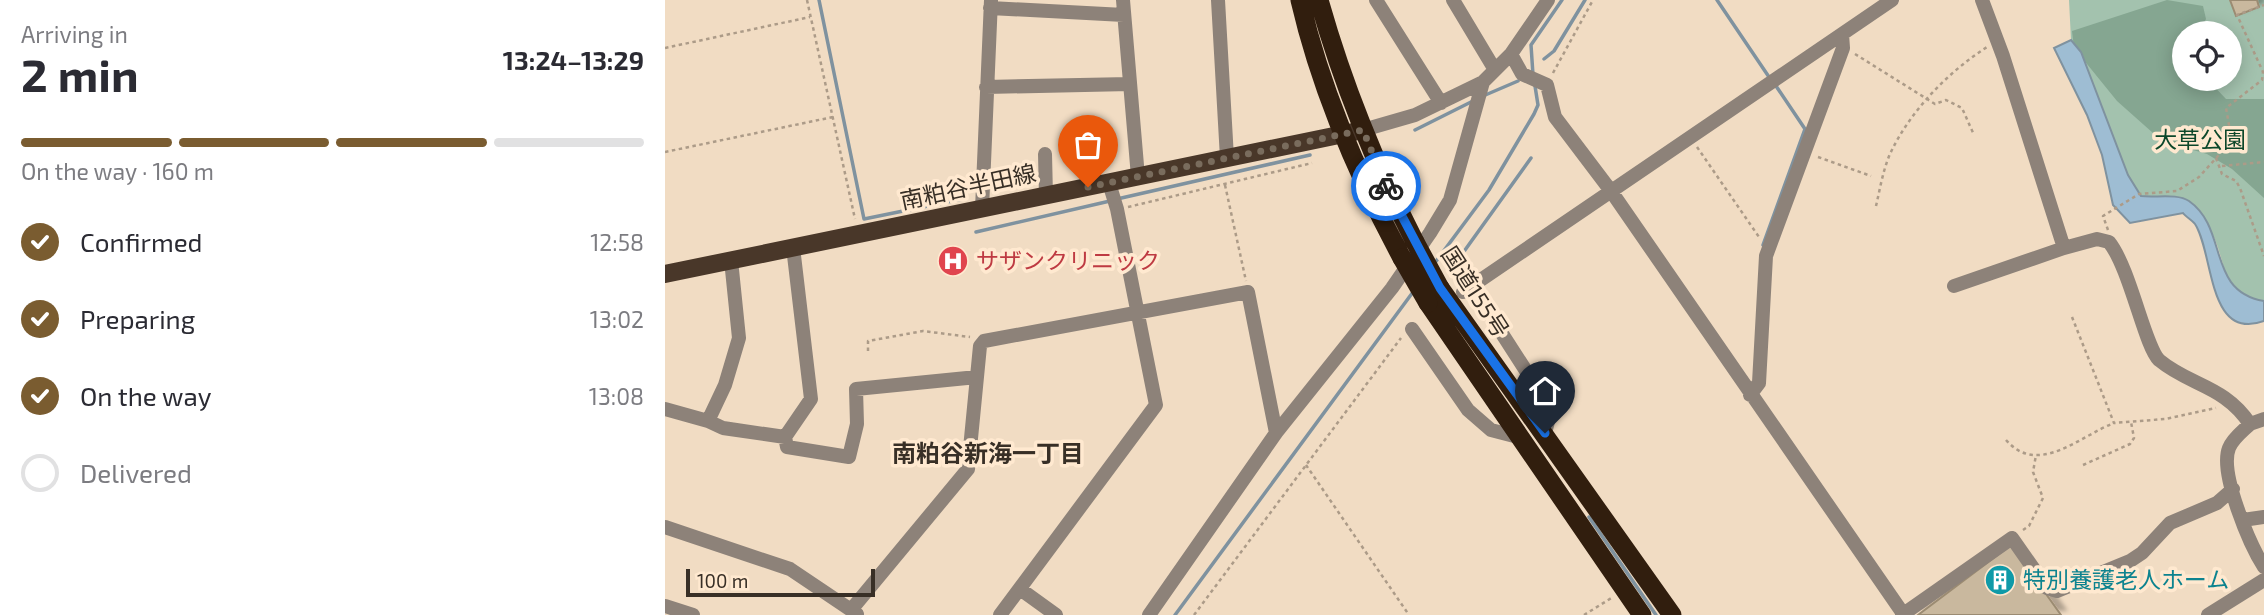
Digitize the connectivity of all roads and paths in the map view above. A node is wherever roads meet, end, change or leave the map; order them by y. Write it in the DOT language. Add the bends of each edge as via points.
graph roads {
  1 [pos="807,0"];
  2 [pos="1218,0"];
  3 [pos="1300,0"];
  4 [pos="1319,0"];
  5 [pos="1376,0"];
  6 [pos="1453,0"];
  7 [pos="1593,0"];
  8 [pos="1892,0"];
  9 [pos="1982,0"];
  10 [pos="1546,1"];
  11 [pos="991,4"];
  12 [pos="2264,5"];
  13 [pos="1123,7"];
  14 [pos="810,17"];
  15 [pos="1842,41"];
  16 [pos="1997,41"];
  17 [pos="665,48"];
  18 [pos="1511,54"];
  19 [pos="1495,70"];
  20 [pos="1483,82"];
  21 [pos="1130,84"];
  22 [pos="1547,85"];
  23 [pos="986,87"];
  24 [pos="1928,98"];
  25 [pos="1441,103"];
  26 [pos="833,117"];
  27 [pos="1363,130"];
  28 [pos="1342,135"];
  29 [pos="1974,135"];
  30 [pos="1689,137"];
  31 [pos="665,152"];
  32 [pos="1804,152"];
  33 [pos="1045,155"];
  34 [pos="1227,158"];
  35 [pos="2216,158"];
  36 [pos="2264,162"];
  37 [pos="1312,163"];
  38 [pos="2221,166"];
  39 [pos="1871,176"];
  40 [pos="1138,177"];
  41 [pos="1109,183"];
  42 [pos="1225,184"];
  43 [pos="1611,191"];
  44 [pos="1047,195"];
  45 [pos="1876,206"];
  46 [pos="982,209"];
  47 [pos="1117,209"];
  48 [pos="858,235"];
  49 [pos="2109,242"];
  50 [pos="1770,244"];
  51 [pos="793,247"];
  52 [pos="2064,248"];
  53 [pos="2264,256"];
  54 [pos="731,260"];
  55 [pos="665,274"];
  56 [pos="1954,286"];
  57 [pos="1248,292"];
  58 [pos="1434,295"];
  59 [pos="1139,315"];
  60 [pos="2072,317"];
  61 [pos="1412,329"];
  62 [pos="983,341"];
  63 [pos="868,351"];
  64 [pos="977,377"];
  65 [pos="1749,395"];
  66 [pos="2234,403"];
  67 [pos="665,410"];
  68 [pos="708,421"];
  69 [pos="2131,422"];
  70 [pos="2257,422"];
  71 [pos="2114,423"];
  72 [pos="1276,433"];
  73 [pos="1545,433"];
  74 [pos="785,437"];
  75 [pos="1518,437"];
  76 [pos="2005,440"];
  77 [pos="2036,455"];
  78 [pos="1306,465"];
  79 [pos="2083,465"];
  80 [pos="2233,489"];
  81 [pos="2264,517"];
  82 [pos="2243,520"];
  83 [pos="665,527"];
  84 [pos="2012,538"];
  85 [pos="2264,567"];
  86 [pos="2264,580"];
  87 [pos="1020,589"];
  88 [pos="1625,590"];
  89 [pos="665,606"];
  90 [pos="855,612"];
  91 [pos="685,613"];
  92 [pos="1000,615"];
  93 [pos="1056,615"];
  94 [pos="1149,615"];
  95 [pos="1194,615"];
  96 [pos="1409,615"];
  97 [pos="1584,615"];
  98 [pos="1642,615"];
  99 [pos="1672,615"];
  100 [pos="1903,615"];
  101 [pos="2208,615"];
  1 -- 14 [label="path"];
  2 -- 34 [label="street"];
  3 -- 28 [label="highway, 国道155号"];
  4 -- 27 [label="highway, 国道155号" via="1344,87"];
  5 -- 25 [label="street"];
  6 -- 19 [label="street"];
  7 -- 22 [label="path"];
  8 -- 15 [label="street"];
  9 -- 16 [label="street"];
  10 -- 18 [label="street"];
  11 -- 13 [label="street"];
  11 -- 23 [label="street"];
  12 -- 35 [label="path" via="2237,15 2263,72 2262,80 2226,108 2228,131"];
  13 -- 21 [label="street"];
  14 -- 17 [label="path"];
  14 -- 26 [label="path"];
  15 -- 24 [label="path"];
  15 -- 30 [label="street"];
  15 -- 32 [label="street"];
  16 -- 24 [label="path" via="1958,65"];
  16 -- 52 [label="street"];
  18 -- 19 [label="street"];
  18 -- 22 [label="street" via="1523,74"];
  19 -- 20 [label="street"];
  20 -- 25 [label="street"];
  20 -- 72 [label="street" via="1450,200 1392,288"];
  21 -- 23 [label="street"];
  21 -- 40 [label="street"];
  22 -- 43 [label="street" via="1555,117"];
  23 -- 46 [label="street"];
  24 -- 29 [label="path" via="1935,104 1946,100 1962,108"];
  24 -- 45 [label="path" via="1891,151"];
  25 -- 27 [label="street"];
  26 -- 31 [label="path"];
  26 -- 48 [label="path"];
  27 -- 28 [label="main road, 南粕谷半田線"];
  27 -- 58 [label="highway, 国道155号, bridge"];
  28 -- 34 [label="main road, 南粕谷半田線"];
  28 -- 58 [label="highway, 国道155号, bridge" via="1402,258"];
  30 -- 43 [label="street"];
  30 -- 50 [label="path" via="1760,238"];
  32 -- 39 [label="path"];
  32 -- 50 [label="street"];
  33 -- 44 [label="street"];
  34 -- 40 [label="main road, 南粕谷半田線"];
  35 -- 38 [label="path"];
  35 -- 49 [label="path" via="2199,177 2177,191 2140,194 2103,216"];
  36 -- 38 [label="path"];
  37 -- 42 [label="path"];
  38 -- 53 [label="path" via="2222,174 2241,188"];
  40 -- 41 [label="main road, 南粕谷半田線"];
  41 -- 44 [label="main road, 南粕谷半田線"];
  41 -- 47 [label="street"];
  42 -- 47 [label="path"];
  42 -- 57 [label="path"];
  43 -- 65 [label="street"];
  43 -- 73 [label="street" via="1467,289 1546,402 1550,414"];
  44 -- 46 [label="main road, 南粕谷半田線"];
  46 -- 48 [label="main road, 南粕谷半田線"];
  47 -- 59 [label="street"];
  48 -- 51 [label="main road, 南粕谷半田線"];
  49 -- 52 [label="street" via="2097,239"];
  49 -- 66 [label="street" via="2122,261 2157,358"];
  50 -- 65 [label="street" via="1759,383"];
  51 -- 54 [label="main road, 南粕谷半田線"];
  51 -- 74 [label="street" via="811,399"];
  52 -- 56 [label="street"];
  54 -- 55 [label="main road, 南粕谷半田線"];
  54 -- 68 [label="street" via="739,338"];
  57 -- 59 [label="street"];
  57 -- 72 [label="street"];
  58 -- 73 [label="highway, 国道155号"];
  58 -- 75 [label="highway, 国道155号"];
  59 -- 62 [label="street"];
  59 -- 87 [label="street" via="1156,405"];
  60 -- 71 [label="path"];
  61 -- 75 [label="street" via="1468,410 1491,430"];
  61 -- 78 [label="path" via="1397,341"];
  62 -- 63 [label="path" via="923,331 868,341"];
  62 -- 64 [label="street"];
  64 -- 74 [label="street" via="856,389 857,424 849,457 787,447"];
  64 -- 90 [label="street" via="968,469"];
  65 -- 100 [label="street"];
  66 -- 69 [label="path"];
  66 -- 70 [label="street"];
  67 -- 68 [label="street"];
  68 -- 74 [label="street" via="723,428"];
  69 -- 71 [label="path"];
  69 -- 79 [label="path" via="2134,438 2130,444"];
  70 -- 80 [label="street" via="2229,448"];
  71 -- 77 [label="path" via="2061,451"];
  72 -- 94 [label="street"];
  73 -- 99 [label="highway, 国道155号"];
  75 -- 88 [label="highway, 国道155号"];
  76 -- 77 [label="path" via="2024,454"];
  77 -- 84 [label="path" via="2032,464 2042,504 2029,526"];
  78 -- 95 [label="path"];
  78 -- 96 [label="path"];
  80 -- 82 [label="street"];
  80 -- 84 [label="street" via="2217,503 2170,523 2130,561 2057,590 2047,588"];
  81 -- 82 [label="street"];
  82 -- 85 [label="street"];
  83 -- 90 [label="street" via="790,569"];
  84 -- 100 [label="street"];
  86 -- 101 [label="street"];
  87 -- 92 [label="street"];
  87 -- 93 [label="street"];
  88 -- 97 [label="path"];
  88 -- 98 [label="highway, 国道155号"];
  89 -- 91 [label="street"];
}
